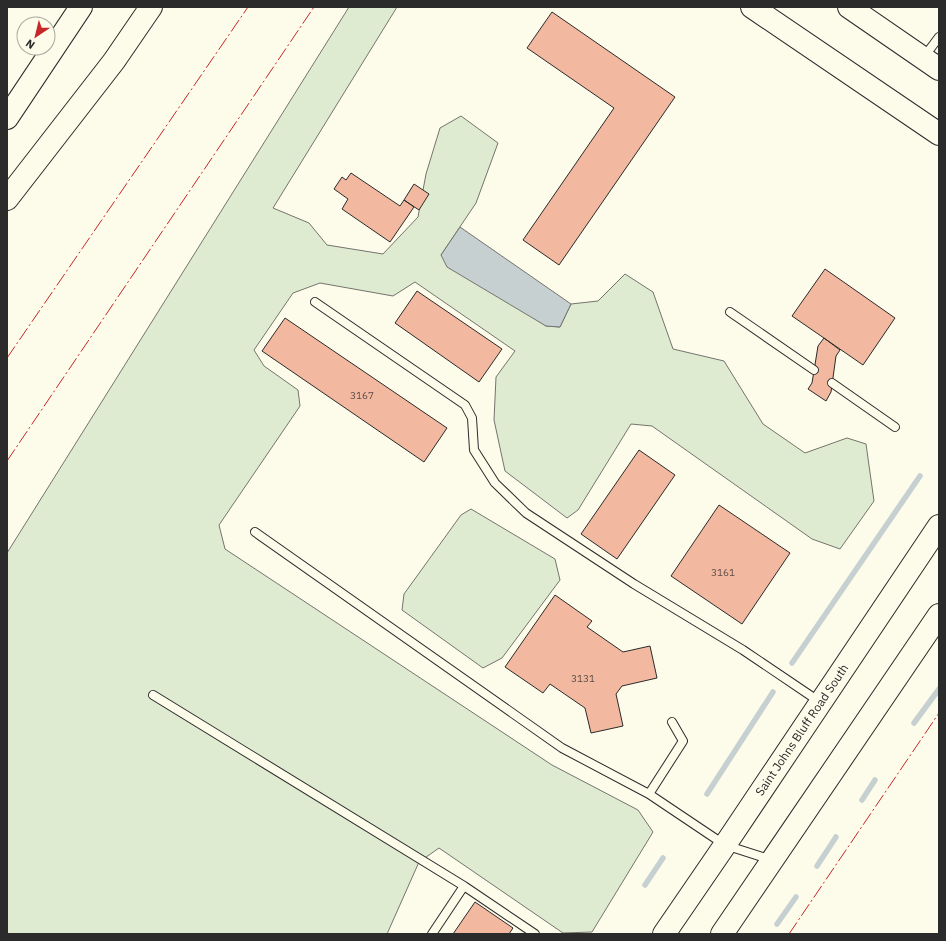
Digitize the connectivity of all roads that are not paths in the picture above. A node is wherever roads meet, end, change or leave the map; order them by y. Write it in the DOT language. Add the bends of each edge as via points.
graph roads {
  1 [pos="81,7"];
  2 [pos="151,7"];
  3 [pos="752,7"];
  4 [pos="849,7"];
  5 [pos="939,37"];
  6 [pos="931,63"];
  7 [pos="7,118"];
  8 [pos="939,134"];
  9 [pos="7,199"];
  10 [pos="315,302"];
  11 [pos="730,312"];
  12 [pos="814,370"];
  13 [pos="832,383"];
  14 [pos="895,427"];
  15 [pos="939,526"];
  16 [pos="255,532"];
  17 [pos="939,615"];
  18 [pos="153,695"];
  19 [pos="821,703"];
  20 [pos="672,722"];
  21 [pos="649,794"];
  22 [pos="725,845"];
  23 [pos="772,860"];
  24 [pos="464,886"];
  25 [pos="432,934"];
  26 [pos="535,934"];
  27 [pos="664,934"];
  28 [pos="722,934"];
  1 -- 7 [label="main road"];
  2 -- 9 [label="main road" via="114,61"];
  3 -- 8 [label="main road"];
  4 -- 6 [label="main road"];
  5 -- 6 [label="lane"];
  10 -- 19 [label="lane" via="465,405 472,418 474,450 495,484 526,513 634,584 743,650"];
  11 -- 12 [label="lane"];
  13 -- 14 [label="lane"];
  15 -- 19 [label="main road, Saint Johns Bluff Road South"];
  16 -- 21 [label="lane" via="562,748"];
  17 -- 23 [label="main road"];
  18 -- 24 [label="lane"];
  19 -- 22 [label="main road, Saint Johns Bluff Road South"];
  20 -- 21 [label="lane" via="683,741"];
  21 -- 22 [label="lane"];
  22 -- 23 [label="lane"];
  22 -- 27 [label="main road, Saint Johns Bluff Road South"];
  23 -- 28 [label="main road"];
  24 -- 25 [label="lane"];
  24 -- 26 [label="lane"];
}
